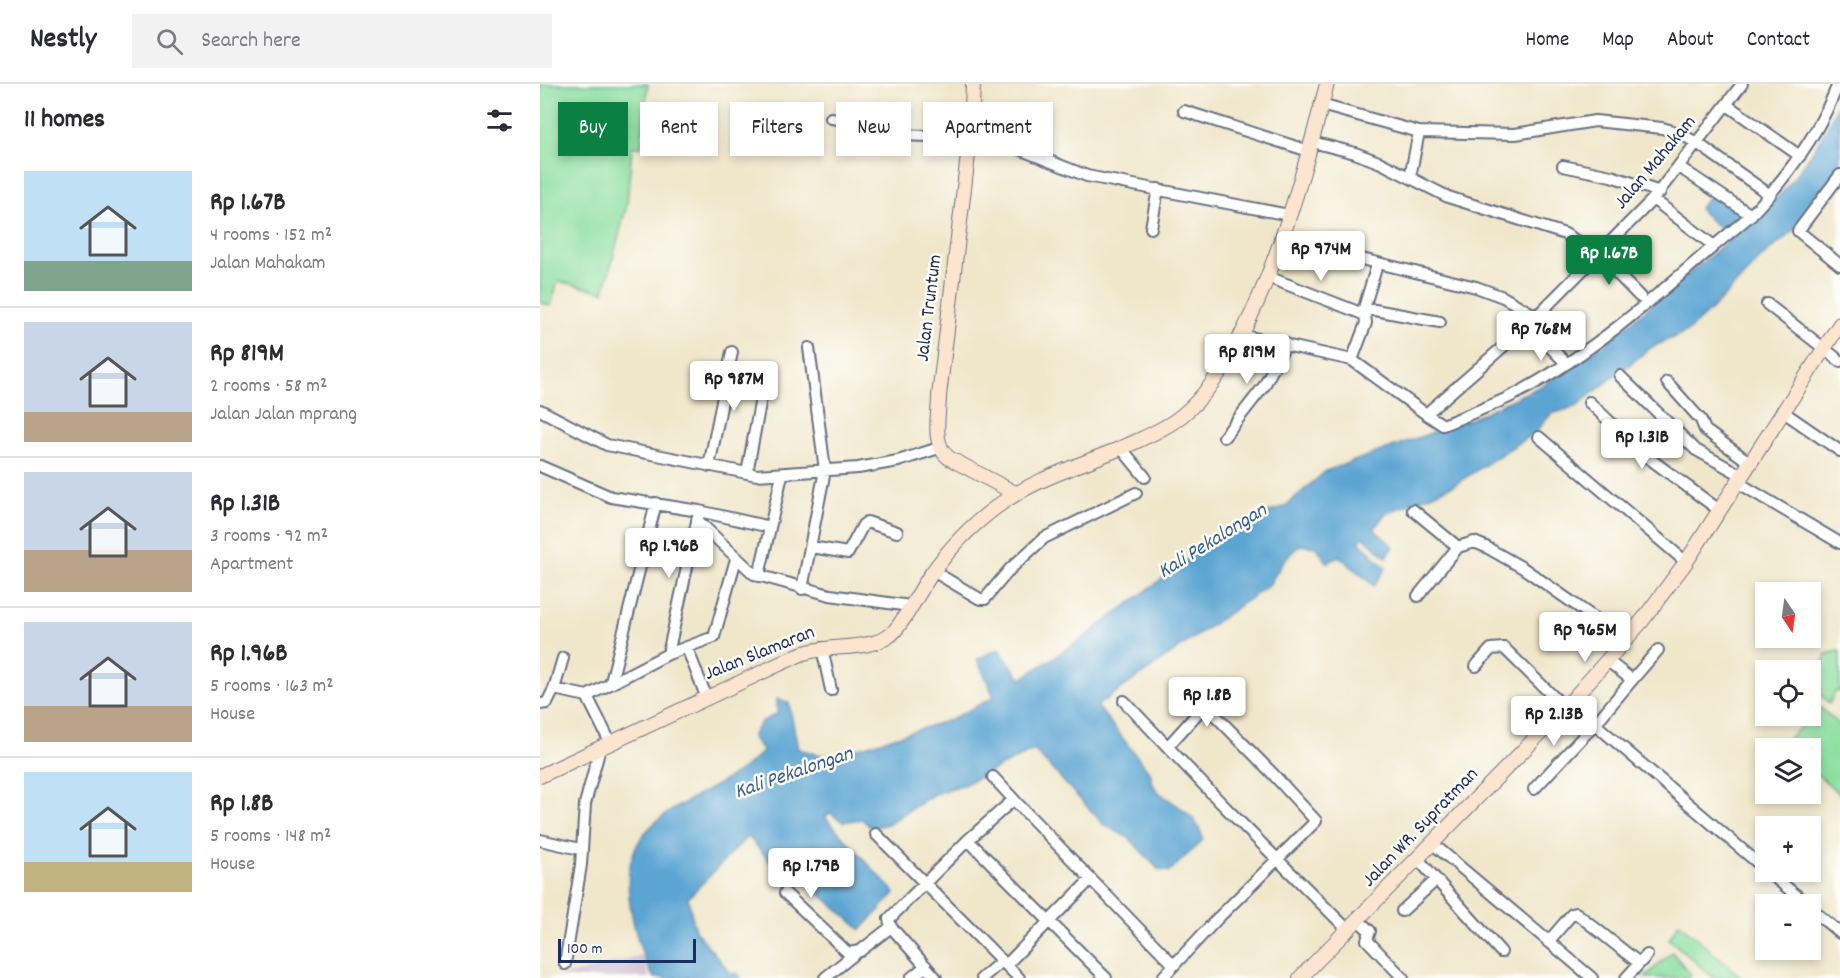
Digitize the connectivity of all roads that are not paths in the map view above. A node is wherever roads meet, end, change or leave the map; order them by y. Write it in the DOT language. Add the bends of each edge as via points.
graph roads {
  1 [pos="973,84"];
  2 [pos="1327,84"];
  3 [pos="1742,84"];
  4 [pos="1838,84"];
  5 [pos="972,102"];
  6 [pos="1321,105"];
  7 [pos="1727,105"];
  8 [pos="1184,111"];
  9 [pos="831,118"];
  10 [pos="1419,132"];
  11 [pos="923,136"];
  12 [pos="1697,143"];
  13 [pos="1311,147"];
  14 [pos="967,156"];
  15 [pos="1037,156"];
  16 [pos="1800,156"];
  17 [pos="1563,166"];
  18 [pos="1679,167"];
  19 [pos="1840,175"];
  20 [pos="1410,177"];
  21 [pos="1158,189"];
  22 [pos="1656,195"];
  23 [pos="1770,195"];
  24 [pos="1289,215"];
  25 [pos="1751,215"];
  26 [pos="1151,228"];
  27 [pos="1280,239"];
  28 [pos="1714,246"];
  29 [pos="1599,255"];
  30 [pos="1377,265"];
  31 [pos="1840,265"];
  32 [pos="1268,277"];
  33 [pos="1640,297"];
  34 [pos="1767,304"];
  35 [pos="1363,311"];
  36 [pos="1532,320"];
  37 [pos="1440,322"];
  38 [pos="1840,324"];
  39 [pos="1240,335"];
  40 [pos="1286,344"];
  41 [pos="809,348"];
  42 [pos="1824,351"];
  43 [pos="732,352"];
  44 [pos="1352,360"];
  45 [pos="1840,361"];
  46 [pos="1566,363"];
  47 [pos="1620,376"];
  48 [pos="1667,382"];
  49 [pos="760,398"];
  50 [pos="1589,402"];
  51 [pos="540,410"];
  52 [pos="1782,411"];
  53 [pos="1426,414"];
  54 [pos="1224,437"];
  55 [pos="1539,437"];
  56 [pos="939,448"];
  57 [pos="1122,449"];
  58 [pos="1840,451"];
  59 [pos="1749,462"];
  60 [pos="540,466"];
  61 [pos="709,466"];
  62 [pos="825,470"];
  63 [pos="747,473"];
  64 [pos="782,475"];
  65 [pos="1145,477"];
  66 [pos="1739,478"];
  67 [pos="1015,493"];
  68 [pos="1136,493"];
  69 [pos="656,504"];
  70 [pos="1413,510"];
  71 [pos="1719,510"];
  72 [pos="698,515"];
  73 [pos="770,527"];
  74 [pos="897,532"];
  75 [pos="1840,543"];
  76 [pos="811,547"];
  77 [pos="1458,547"];
  78 [pos="736,559"];
  79 [pos="1686,562"];
  80 [pos="933,571"];
  81 [pos="759,576"];
  82 [pos="802,589"];
  83 [pos="1418,596"];
  84 [pos="910,606"];
  85 [pos="1626,640"];
  86 [pos="687,648"];
  87 [pos="822,648"];
  88 [pos="1658,650"];
  89 [pos="668,654"];
  90 [pos="563,658"];
  91 [pos="1608,661"];
  92 [pos="1476,666"];
  93 [pos="1632,680"];
  94 [pos="611,682"];
  95 [pos="1180,684"];
  96 [pos="554,689"];
  97 [pos="831,690"];
  98 [pos="587,696"];
  99 [pos="706,696"];
  100 [pos="1124,701"];
  101 [pos="540,704"];
  102 [pos="1205,705"];
  103 [pos="1565,708"];
  104 [pos="1595,724"];
  105 [pos="605,745"];
  106 [pos="1169,745"];
  107 [pos="540,776"];
  108 [pos="993,777"];
  109 [pos="1534,789"];
  110 [pos="1016,802"];
  111 [pos="876,834"];
  112 [pos="540,840"];
  113 [pos="968,840"];
  114 [pos="580,849"];
  115 [pos="1438,849"];
  116 [pos="1279,860"];
  117 [pos="1755,861"];
  118 [pos="1427,868"];
  119 [pos="1091,879"];
  120 [pos="1780,882"];
  121 [pos="924,885"];
  122 [pos="785,893"];
  123 [pos="1794,894"];
  124 [pos="1402,911"];
  125 [pos="1821,917"];
  126 [pos="1048,922"];
  127 [pos="891,927"];
  128 [pos="1360,927"];
  129 [pos="1840,933"];
  130 [pos="1548,942"];
  131 [pos="857,952"];
  132 [pos="1502,952"];
  133 [pos="1647,955"];
  134 [pos="1004,963"];
  135 [pos="1639,963"];
  136 [pos="565,964"];
  137 [pos="1174,965"];
  138 [pos="926,966"];
  139 [pos="825,978"];
  140 [pos="911,978"];
  141 [pos="936,978"];
  142 [pos="982,978"];
  143 [pos="1019,978"];
  144 [pos="1106,978"];
  145 [pos="1162,978"];
  146 [pos="1300,978"];
  147 [pos="1403,978"];
  148 [pos="1592,978"];
  149 [pos="1626,978"];
  1 -- 5 [label="street, Jalan Truntum"];
  2 -- 6 [label="street, Jalan Slamaran"];
  3 -- 7 [label="street, Jalan Mahakam"];
  4 -- 16 [label="street" via="1826,115"];
  6 -- 10 [label="street"];
  6 -- 13 [label="street, Jalan Slamaran"];
  7 -- 12 [label="street, Jalan Mahakam"];
  7 -- 16 [label="street"];
  8 -- 13 [label="street"];
  9 -- 11 [label="street" via="867,123 900,135"];
  10 -- 12 [label="street" via="1515,134 1595,121 1672,130"];
  10 -- 20 [label="street"];
  12 -- 18 [label="street, Jalan Mahakam"];
  12 -- 23 [label="street"];
  13 -- 20 [label="street" via="1356,153"];
  13 -- 24 [label="street, Jalan Slamaran"];
  14 -- 56 [label="street, Jalan Truntum" via="939,396"];
  15 -- 21 [label="street" via="1087,176"];
  16 -- 23 [label="street"];
  17 -- 22 [label="street" via="1611,176"];
  18 -- 22 [label="street, Jalan Mahakam"];
  18 -- 25 [label="street"];
  19 -- 31 [label="street" via="1797,231"];
  20 -- 29 [label="street" via="1448,197 1565,234"];
  21 -- 24 [label="street"];
  21 -- 26 [label="street"];
  22 -- 28 [label="street"];
  22 -- 29 [label="street, Jalan Mahakam"];
  23 -- 25 [label="street"];
  24 -- 27 [label="street, Jalan Slamaran"];
  25 -- 28 [label="street"];
  27 -- 30 [label="street"];
  27 -- 32 [label="street, Jalan Slamaran"];
  28 -- 46 [label="street" via="1647,304"];
  29 -- 33 [label="street"];
  29 -- 36 [label="street, Jalan Mahakam"];
  30 -- 35 [label="street"];
  30 -- 36 [label="street" via="1476,287 1503,297"];
  32 -- 35 [label="street"];
  32 -- 39 [label="street, Jalan Slamaran"];
  34 -- 42 [label="street"];
  35 -- 37 [label="street"];
  35 -- 44 [label="street" via="1366,323"];
  36 -- 46 [label="street"];
  36 -- 53 [label="street, Jalan Mahakam"];
  38 -- 42 [label="street, Jalan WR. Supratman"];
  39 -- 40 [label="street"];
  39 -- 57 [label="street, Jalan Slamaran" via="1208,387 1185,413"];
  40 -- 44 [label="street"];
  40 -- 54 [label="street" via="1264,386"];
  41 -- 62 [label="street"];
  42 -- 45 [label="street"];
  42 -- 52 [label="street, Jalan WR. Supratman"];
  43 -- 61 [label="street"];
  44 -- 53 [label="street"];
  46 -- 53 [label="street" via="1517,394 1443,425"];
  47 -- 66 [label="street" via="1696,450"];
  48 -- 59 [label="street" via="1701,420 1705,430"];
  49 -- 63 [label="street"];
  50 -- 71 [label="street" via="1646,456"];
  51 -- 61 [label="street" via="607,445"];
  52 -- 58 [label="street"];
  52 -- 59 [label="street, Jalan WR. Supratman"];
  55 -- 79 [label="street"];
  56 -- 62 [label="street" via="898,461"];
  56 -- 67 [label="street" via="949,458"];
  57 -- 65 [label="street"];
  57 -- 67 [label="street, Jalan Slamaran"];
  59 -- 66 [label="street, Jalan WR. Supratman"];
  60 -- 69 [label="street" via="611,497"];
  61 -- 63 [label="street"];
  62 -- 64 [label="street"];
  62 -- 76 [label="street"];
  63 -- 64 [label="street"];
  64 -- 73 [label="street"];
  66 -- 71 [label="street, Jalan WR. Supratman"];
  66 -- 75 [label="street"];
  67 -- 80 [label="street, Jalan Slamaran" via="970,530"];
  68 -- 80 [label="street" via="1040,542 985,599"];
  69 -- 72 [label="street"];
  69 -- 94 [label="street"];
  70 -- 77 [label="street"];
  71 -- 79 [label="street, Jalan WR. Supratman"];
  72 -- 73 [label="street"];
  72 -- 78 [label="street"];
  72 -- 89 [label="street"];
  73 -- 81 [label="street"];
  74 -- 76 [label="street" via="867,522 848,553"];
  76 -- 82 [label="street"];
  77 -- 83 [label="street"];
  77 -- 85 [label="street" via="1474,542 1486,547"];
  78 -- 81 [label="street"];
  78 -- 86 [label="street" via="716,636"];
  79 -- 85 [label="street, Jalan WR. Supratman"];
  80 -- 84 [label="street, Jalan Slamaran"];
  81 -- 82 [label="street"];
  82 -- 84 [label="street"];
  84 -- 87 [label="street, Jalan Slamaran" via="895,632 883,640"];
  85 -- 91 [label="street, Jalan WR. Supratman"];
  86 -- 89 [label="street"];
  86 -- 99 [label="street"];
  87 -- 97 [label="street"];
  87 -- 99 [label="street, Jalan Slamaran"];
  88 -- 93 [label="street"];
  89 -- 94 [label="street"];
  90 -- 96 [label="street"];
  91 -- 93 [label="street"];
  91 -- 103 [label="street, Jalan WR. Supratman"];
  92 -- 103 [label="street" via="1491,649 1504,648"];
  93 -- 104 [label="street"];
  94 -- 98 [label="street"];
  95 -- 102 [label="street"];
  96 -- 98 [label="street"];
  96 -- 101 [label="street" via="547,703"];
  98 -- 105 [label="street"];
  99 -- 105 [label="street, Jalan Slamaran"];
  100 -- 106 [label="street"];
  102 -- 106 [label="street"];
  102 -- 116 [label="street" via="1316,820 1315,826"];
  103 -- 115 [label="street, Jalan WR. Supratman"];
  104 -- 109 [label="street"];
  104 -- 117 [label="street"];
  105 -- 107 [label="street, Jalan Slamaran"];
  105 -- 114 [label="street" via="585,804"];
  106 -- 116 [label="street"];
  108 -- 110 [label="street"];
  110 -- 113 [label="street" via="1009,802"];
  110 -- 119 [label="street"];
  111 -- 121 [label="street"];
  112 -- 114 [label="street"];
  113 -- 121 [label="street"];
  113 -- 126 [label="street"];
  114 -- 136 [label="street" via="581,865"];
  115 -- 118 [label="street, Jalan WR. Supratman"];
  115 -- 130 [label="street"];
  116 -- 128 [label="street"];
  116 -- 137 [label="street"];
  118 -- 124 [label="street"];
  118 -- 128 [label="street, Jalan WR. Supratman"];
  118 -- 132 [label="street"];
  119 -- 126 [label="street"];
  119 -- 137 [label="street"];
  120 -- 123 [label="street"];
  121 -- 127 [label="street" via="890,917"];
  121 -- 134 [label="street"];
  122 -- 131 [label="street" via="846,952"];
  125 -- 129 [label="street"];
  126 -- 134 [label="street"];
  126 -- 144 [label="street"];
  127 -- 131 [label="street"];
  127 -- 138 [label="street"];
  128 -- 146 [label="street, Jalan WR. Supratman"];
  128 -- 147 [label="street" via="1367,940"];
  130 -- 135 [label="street" via="1576,913"];
  130 -- 148 [label="street"];
  131 -- 139 [label="street"];
  133 -- 135 [label="street"];
  134 -- 142 [label="street"];
  134 -- 143 [label="street"];
  135 -- 149 [label="street"];
  137 -- 145 [label="street"];
  138 -- 140 [label="street"];
  138 -- 141 [label="street"];
}
